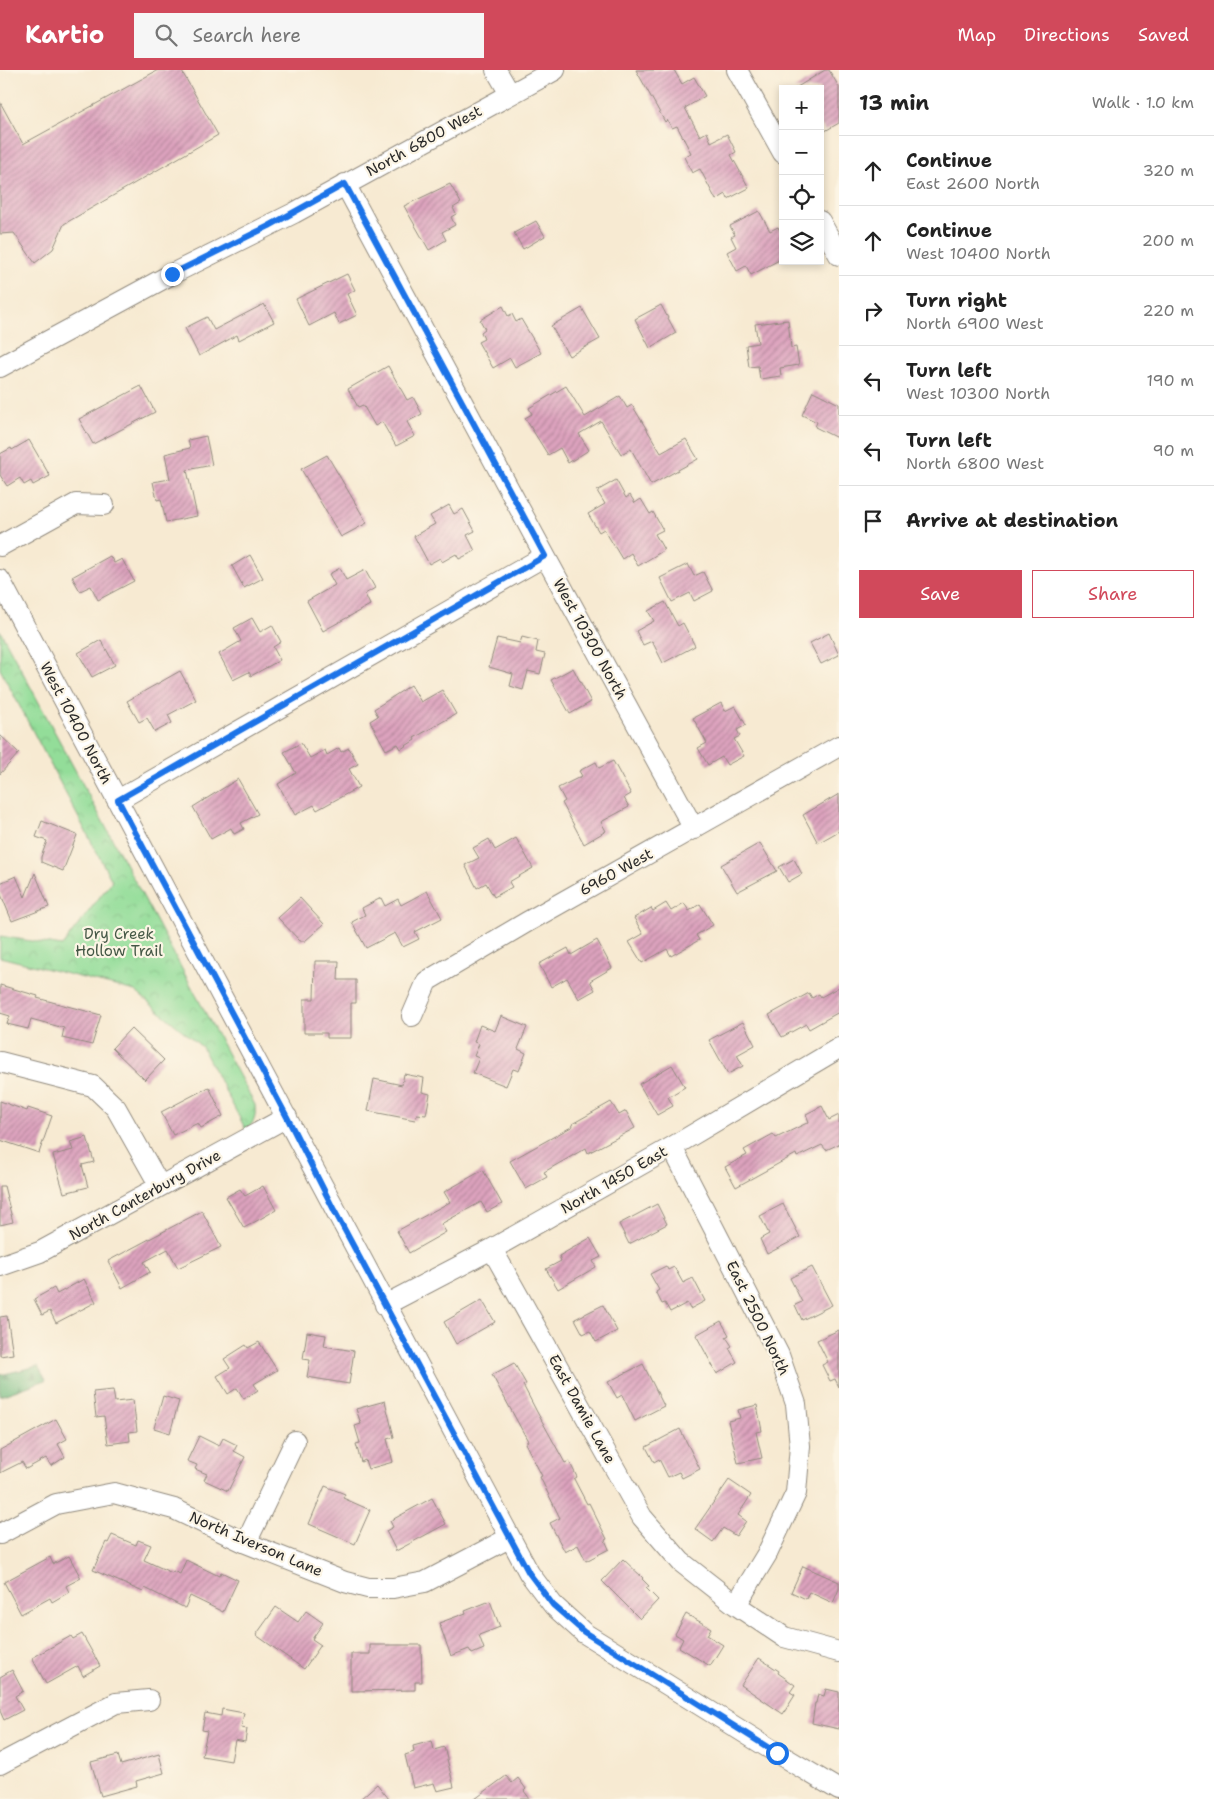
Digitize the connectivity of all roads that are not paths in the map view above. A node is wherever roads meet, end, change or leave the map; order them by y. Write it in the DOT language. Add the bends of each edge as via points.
graph roads {
  1 [pos="496,70"];
  2 [pos="555,70"];
  3 [pos="737,70"];
  4 [pos="510,94"];
  5 [pos="779,146"];
  6 [pos="345,184"];
  7 [pos="824,228"];
  8 [pos="839,255"];
  9 [pos="0,366"];
  10 [pos="104,504"];
  11 [pos="0,546"];
  12 [pos="545,556"];
  13 [pos="0,580"];
  14 [pos="839,746"];
  15 [pos="118,800"];
  16 [pos="694,828"];
  17 [pos="412,1016"];
  18 [pos="839,1048"];
  19 [pos="0,1062"];
  20 [pos="287,1117"];
  21 [pos="672,1147"];
  22 [pos="160,1186"];
  23 [pos="492,1249"];
  24 [pos="0,1266"];
  25 [pos="385,1305"];
  26 [pos="295,1441"];
  27 [pos="0,1534"];
  28 [pos="509,1538"];
  29 [pos="246,1543"];
  30 [pos="736,1605"];
  31 [pos="839,1652"];
  32 [pos="149,1700"];
  33 [pos="0,1764"];
  34 [pos="839,1790"];
  1 -- 4 [label="street"];
  2 -- 4 [label="street, North 6800 West"];
  3 -- 5 [label="street"];
  4 -- 6 [label="street, North 6800 West"];
  6 -- 9 [label="street, North 6800 West"];
  6 -- 12 [label="street, West 10300 North"];
  7 -- 8 [label="street"];
  10 -- 11 [label="street" via="76,504"];
  12 -- 15 [label="street"];
  12 -- 16 [label="street, West 10300 North"];
  13 -- 15 [label="street, West 10400 North"];
  14 -- 16 [label="street, 6960 West"];
  15 -- 20 [label="street, West 10400 North"];
  16 -- 17 [label="street, 6960 West" via="427,981"];
  18 -- 21 [label="street, North 1450 East"];
  19 -- 22 [label="street" via="93,1086 116,1108"];
  20 -- 22 [label="street, North Canterbury Drive"];
  20 -- 25 [label="street, West 10400 North"];
  21 -- 23 [label="street, North 1450 East"];
  21 -- 30 [label="street, East 2500 North" via="779,1355 796,1404 800,1446 796,1493 767,1554"];
  22 -- 24 [label="street, North Canterbury Drive" via="40,1252"];
  23 -- 25 [label="street, North 1450 East"];
  23 -- 30 [label="street, East Damie Lane" via="642,1517 680,1562"];
  25 -- 28 [label="street, West 10400 North"];
  26 -- 29 [label="street"];
  27 -- 29 [label="street, North Iverson Lane" via="56,1504 114,1493 174,1509"];
  28 -- 29 [label="street, North Iverson Lane" via="425,1582 393,1588 368,1588 345,1582"];
  28 -- 34 [label="street, West 10400 North" via="553,1605 584,1632"];
  30 -- 31 [label="street, East Damie Lane" via="784,1637"];
  32 -- 33 [label="street" via="116,1703"];
}
